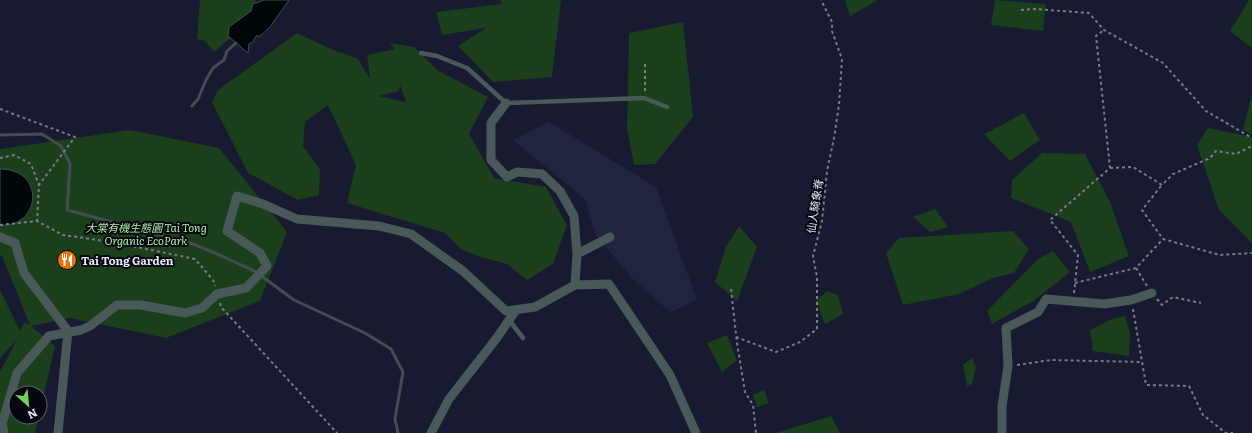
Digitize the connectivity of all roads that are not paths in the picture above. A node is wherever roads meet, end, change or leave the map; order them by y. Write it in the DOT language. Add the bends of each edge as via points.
graph roads {
  1 [pos="421,53"];
  2 [pos="506,103"];
  3 [pos="666,107"];
  4 [pos="0,237"];
  5 [pos="610,237"];
  6 [pos="577,254"];
  7 [pos="575,285"];
  8 [pos="1152,293"];
  9 [pos="516,310"];
  10 [pos="509,320"];
  11 [pos="68,332"];
  12 [pos="523,338"];
  13 [pos="4,433"];
  14 [pos="58,433"];
  15 [pos="431,433"];
  16 [pos="696,433"];
  17 [pos="1002,433"];
  1 -- 2 [label="lane" via="437,56 467,68"];
  2 -- 3 [label="lane" via="644,98"];
  2 -- 6 [label="street" via="491,123 491,160 507,177 517,172 542,174 560,191 574,216"];
  4 -- 11 [label="street" via="15,243 24,273"];
  5 -- 6 [label="street"];
  6 -- 7 [label="street"];
  7 -- 9 [label="street" via="534,307"];
  7 -- 16 [label="street" via="609,284 670,375"];
  8 -- 17 [label="street" via="1131,300 1105,304 1046,299 1038,312 1006,328 1008,366 1002,406"];
  9 -- 10 [label="street"];
  9 -- 11 [label="street" via="506,311 463,271 411,234 379,226 297,219 237,196 227,231 260,253 267,266 246,288 217,294 202,308 185,313 141,305 117,305 90,326"];
  10 -- 12 [label="lane"];
  10 -- 15 [label="street" via="448,399"];
  11 -- 13 [label="street" via="48,336 17,373 2,424"];
  11 -- 14 [label="street"];
}
